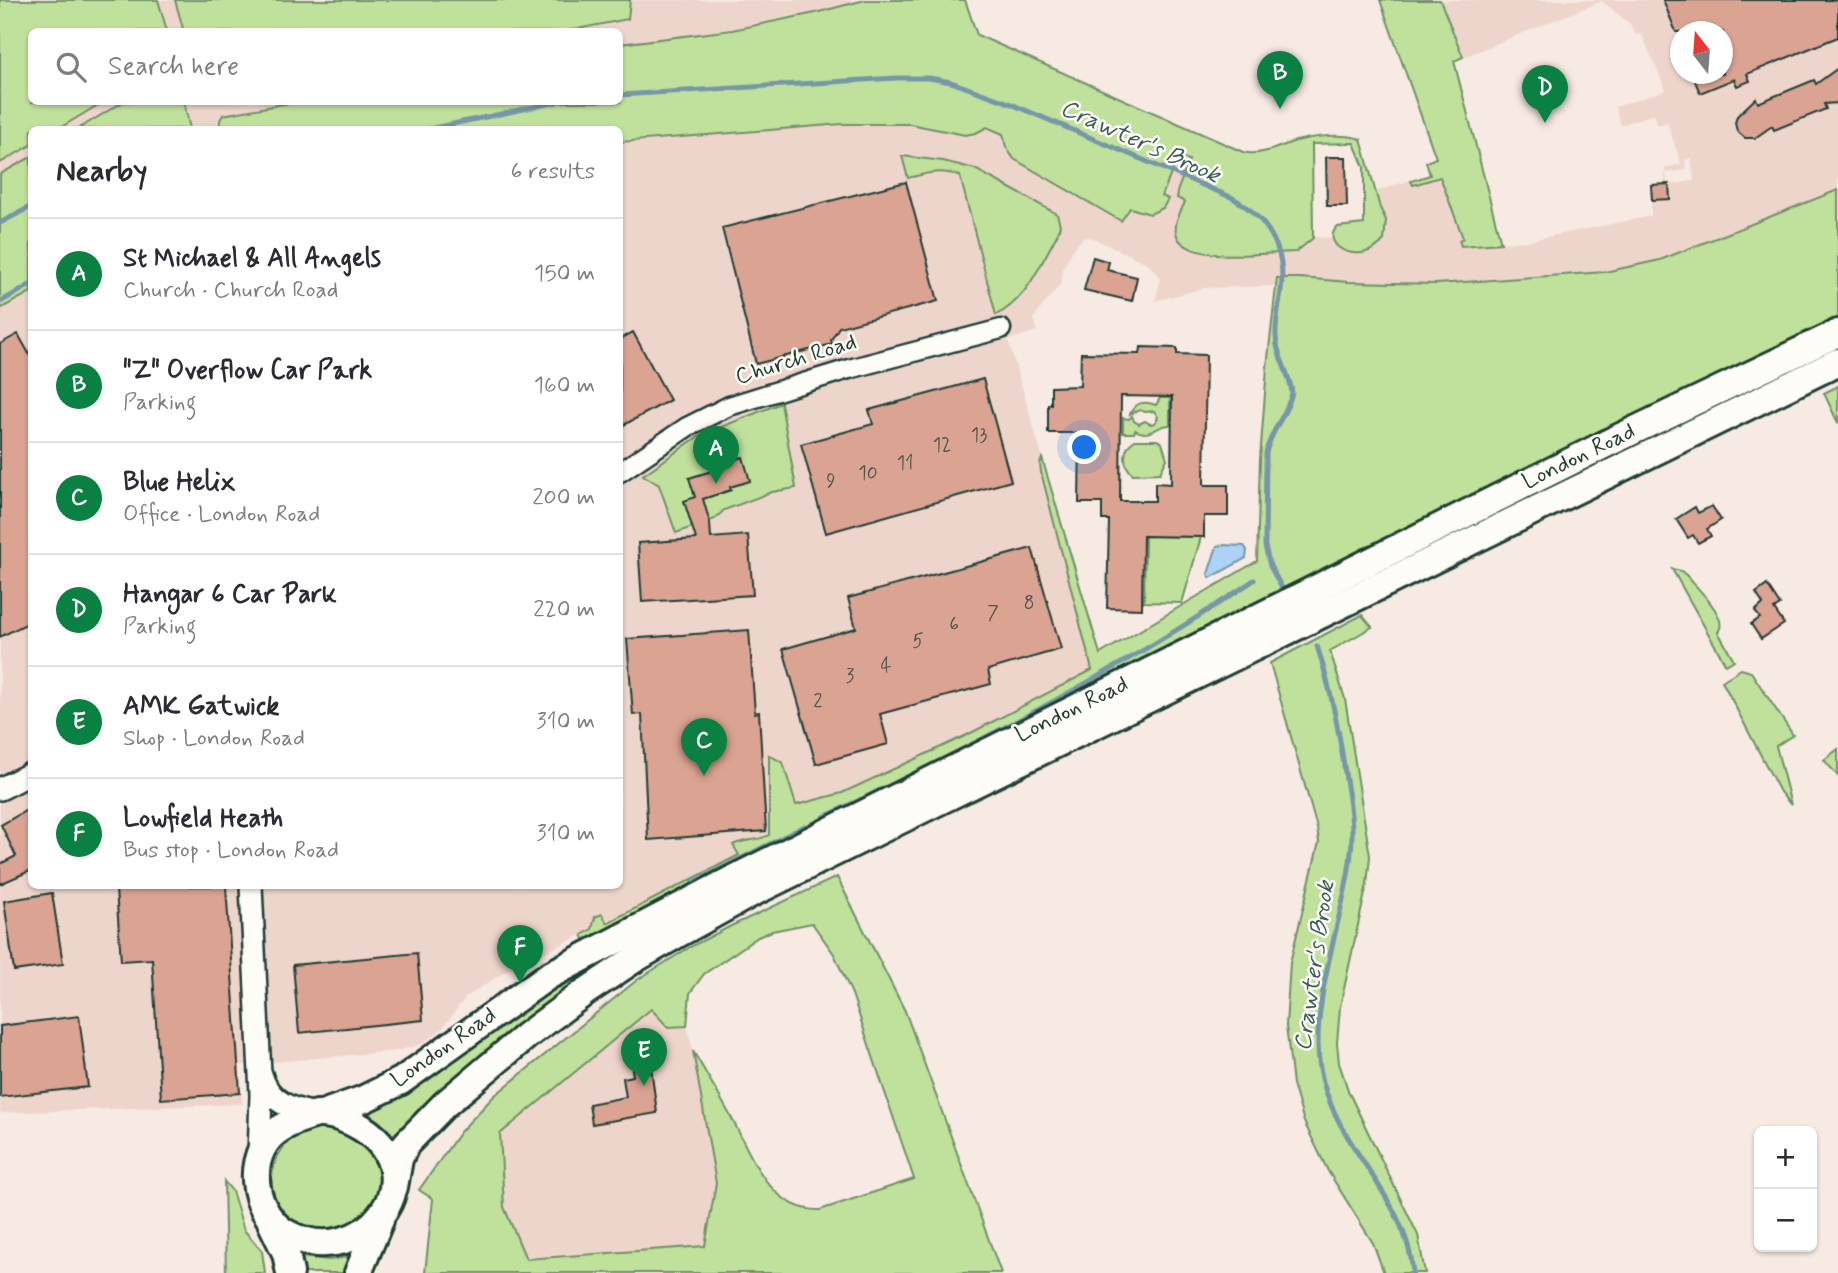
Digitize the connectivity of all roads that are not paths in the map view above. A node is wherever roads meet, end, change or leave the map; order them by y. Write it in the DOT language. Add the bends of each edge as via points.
graph roads {
  1 [pos="1001,329"];
  2 [pos="1838,333"];
  3 [pos="1838,362"];
  4 [pos="623,470"];
  5 [pos="28,775"];
  6 [pos="0,789"];
  7 [pos="251,889"];
  8 [pos="260,1069"];
  9 [pos="320,1114"];
  10 [pos="258,1164"];
  11 [pos="394,1187"];
  12 [pos="381,1218"];
  13 [pos="270,1221"];
  14 [pos="290,1273"];
  15 [pos="358,1273"];
  1 -- 4 [label="street, Church Road" via="729,406 687,427"];
  2 -- 9 [label="main road, London Road" via="730,880 548,976 401,1081"];
  3 -- 11 [label="main road, London Road" via="748,895 681,932 585,992 431,1116 402,1151"];
  5 -- 6 [label="street"];
  7 -- 8 [label="street"];
  8 -- 9 [label="street" via="275,1099 293,1109"];
  8 -- 10 [label="street"];
  9 -- 10 [label="main road" via="278,1130 265,1144"];
  9 -- 11 [label="main road" via="341,1118 372,1136 389,1158"];
  10 -- 13 [label="main road" via="259,1197"];
  11 -- 12 [label="main road"];
  12 -- 13 [label="main road" via="360,1235 328,1246 301,1241"];
  12 -- 15 [label="main road"];
  13 -- 14 [label="main road"];
}
